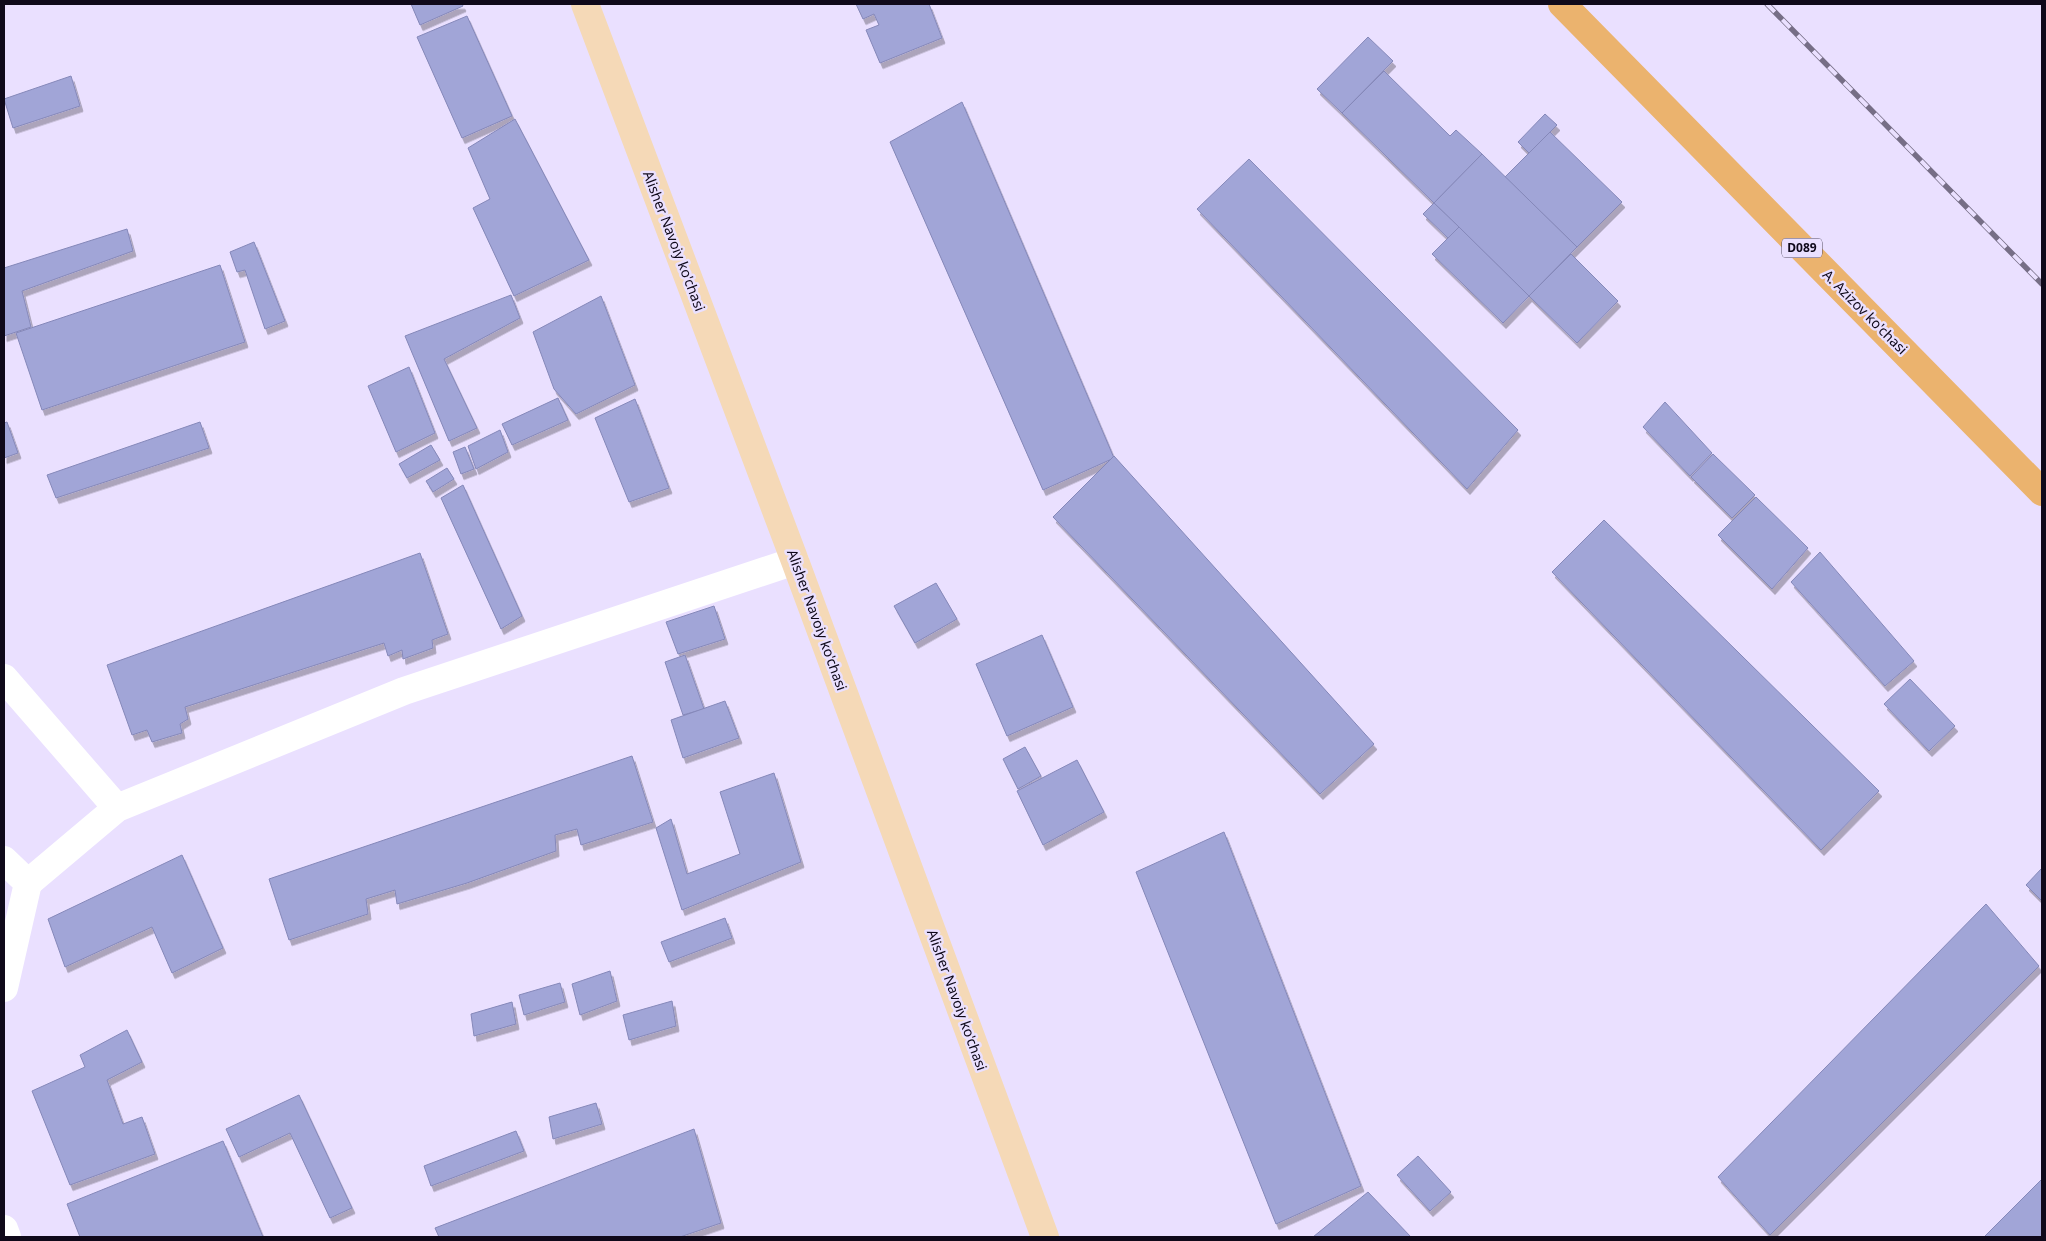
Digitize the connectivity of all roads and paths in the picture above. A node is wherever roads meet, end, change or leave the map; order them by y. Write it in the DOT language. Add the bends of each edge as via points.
graph roads {
  1 [pos="585,4"];
  2 [pos="1562,4"];
  3 [pos="2042,492"];
  4 [pos="795,561"];
  5 [pos="4,678"];
  6 [pos="117,808"];
  7 [pos="4,860"];
  8 [pos="28,883"];
  9 [pos="4,988"];
  10 [pos="4,1229"];
  11 [pos="6,1237"];
  12 [pos="1045,1237"];
  1 -- 4 [label="street, Alisher Navoiy ko'chasi"];
  2 -- 3 [label="main road, A. Azizov ko'chasi / D089"];
  4 -- 6 [label="street" via="404,691"];
  4 -- 12 [label="street, Alisher Navoiy ko'chasi"];
  5 -- 6 [label="street"];
  6 -- 8 [label="street"];
  7 -- 8 [label="street"];
  8 -- 9 [label="street"];
  10 -- 11 [label="street"];
}
